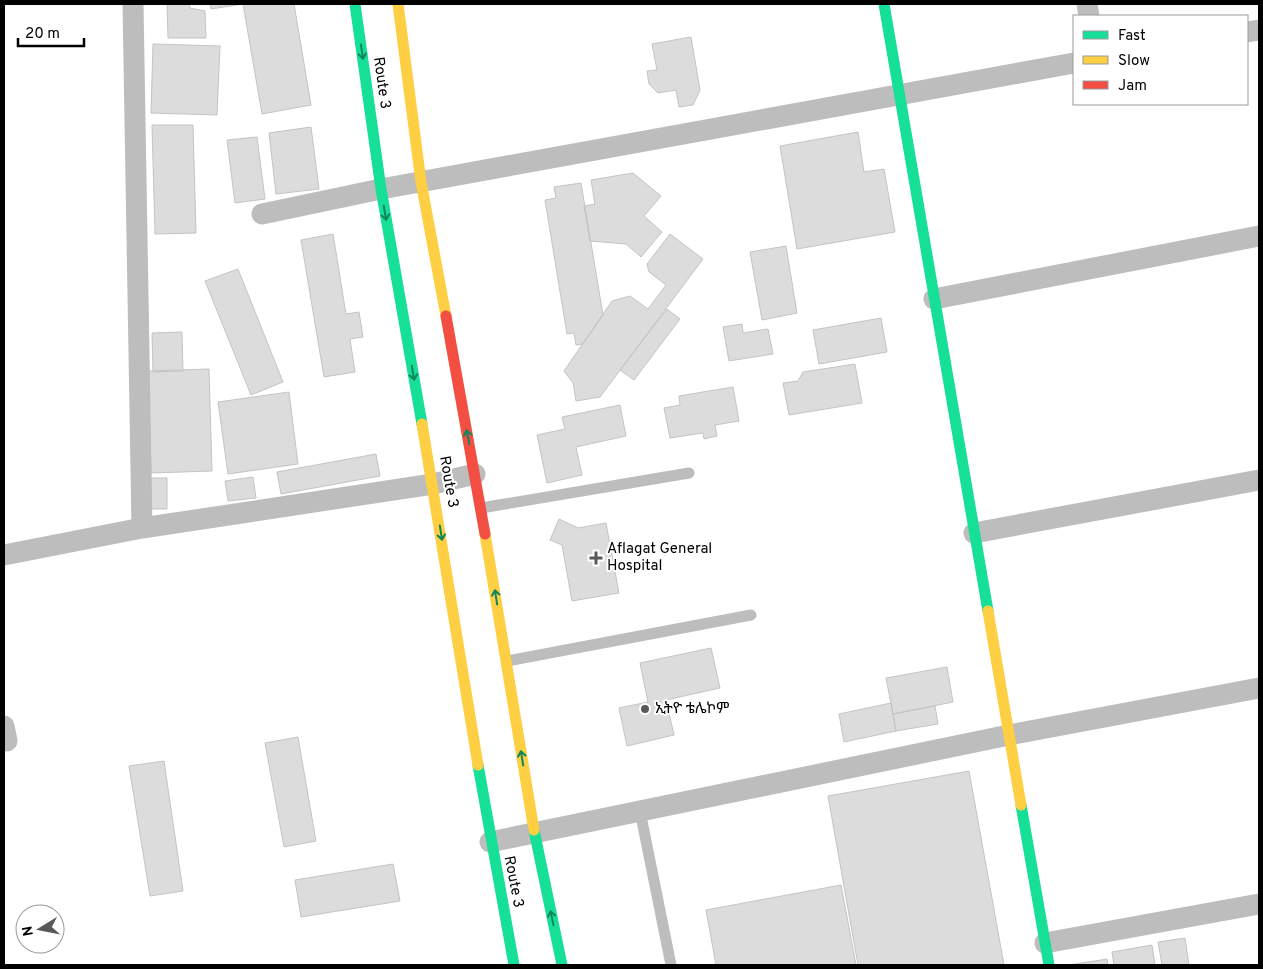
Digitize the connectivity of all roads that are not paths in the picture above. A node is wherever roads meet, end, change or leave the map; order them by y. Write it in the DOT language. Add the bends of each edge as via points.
graph roads {
  1 [pos="133,4"];
  2 [pos="355,4"];
  3 [pos="398,4"];
  4 [pos="884,4"];
  5 [pos="1073,63"];
  6 [pos="898,95"];
  7 [pos="420,182"];
  8 [pos="381,190"];
  9 [pos="262,214"];
  10 [pos="1259,236"];
  11 [pos="934,299"];
  12 [pos="690,473"];
  13 [pos="475,474"];
  14 [pos="1259,480"];
  15 [pos="433,484"];
  16 [pos="481,508"];
  17 [pos="142,528"];
  18 [pos="974,532"];
  19 [pos="4,555"];
  20 [pos="751,615"];
  21 [pos="506,661"];
  22 [pos="1259,688"];
  23 [pos="1009,735"];
  24 [pos="640,811"];
  25 [pos="534,832"];
  26 [pos="490,842"];
  27 [pos="1259,904"];
  28 [pos="1045,943"];
  29 [pos="514,965"];
  30 [pos="562,965"];
  31 [pos="671,965"];
  32 [pos="1049,965"];
  1 -- 17 [label="street"];
  2 -- 8 [label="main road, Route 3, one-way"];
  3 -- 7 [label="main road"];
  4 -- 6 [label="main road"];
  5 -- 6 [label="street"];
  6 -- 7 [label="street"];
  6 -- 11 [label="main road"];
  7 -- 8 [label="street"];
  13 -- 7 [label="main road, one-way"];
  8 -- 9 [label="street"];
  8 -- 15 [label="main road, Route 3, one-way"];
  10 -- 11 [label="street"];
  11 -- 18 [label="main road"];
  12 -- 16 [label="lane"];
  13 -- 15 [label="street"];
  13 -- 16 [label="main road"];
  14 -- 18 [label="street"];
  15 -- 17 [label="street"];
  15 -- 26 [label="main road, Route 3, one-way"];
  21 -- 16 [label="main road, one-way"];
  17 -- 19 [label="street"];
  18 -- 23 [label="main road"];
  20 -- 21 [label="lane"];
  25 -- 21 [label="main road, one-way"];
  22 -- 23 [label="street"];
  23 -- 24 [label="street"];
  23 -- 28 [label="main road"];
  24 -- 25 [label="street"];
  24 -- 31 [label="lane"];
  25 -- 26 [label="street"];
  30 -- 25 [label="main road, one-way"];
  26 -- 29 [label="main road, Route 3"];
  27 -- 28 [label="street"];
  28 -- 32 [label="main road"];
}
